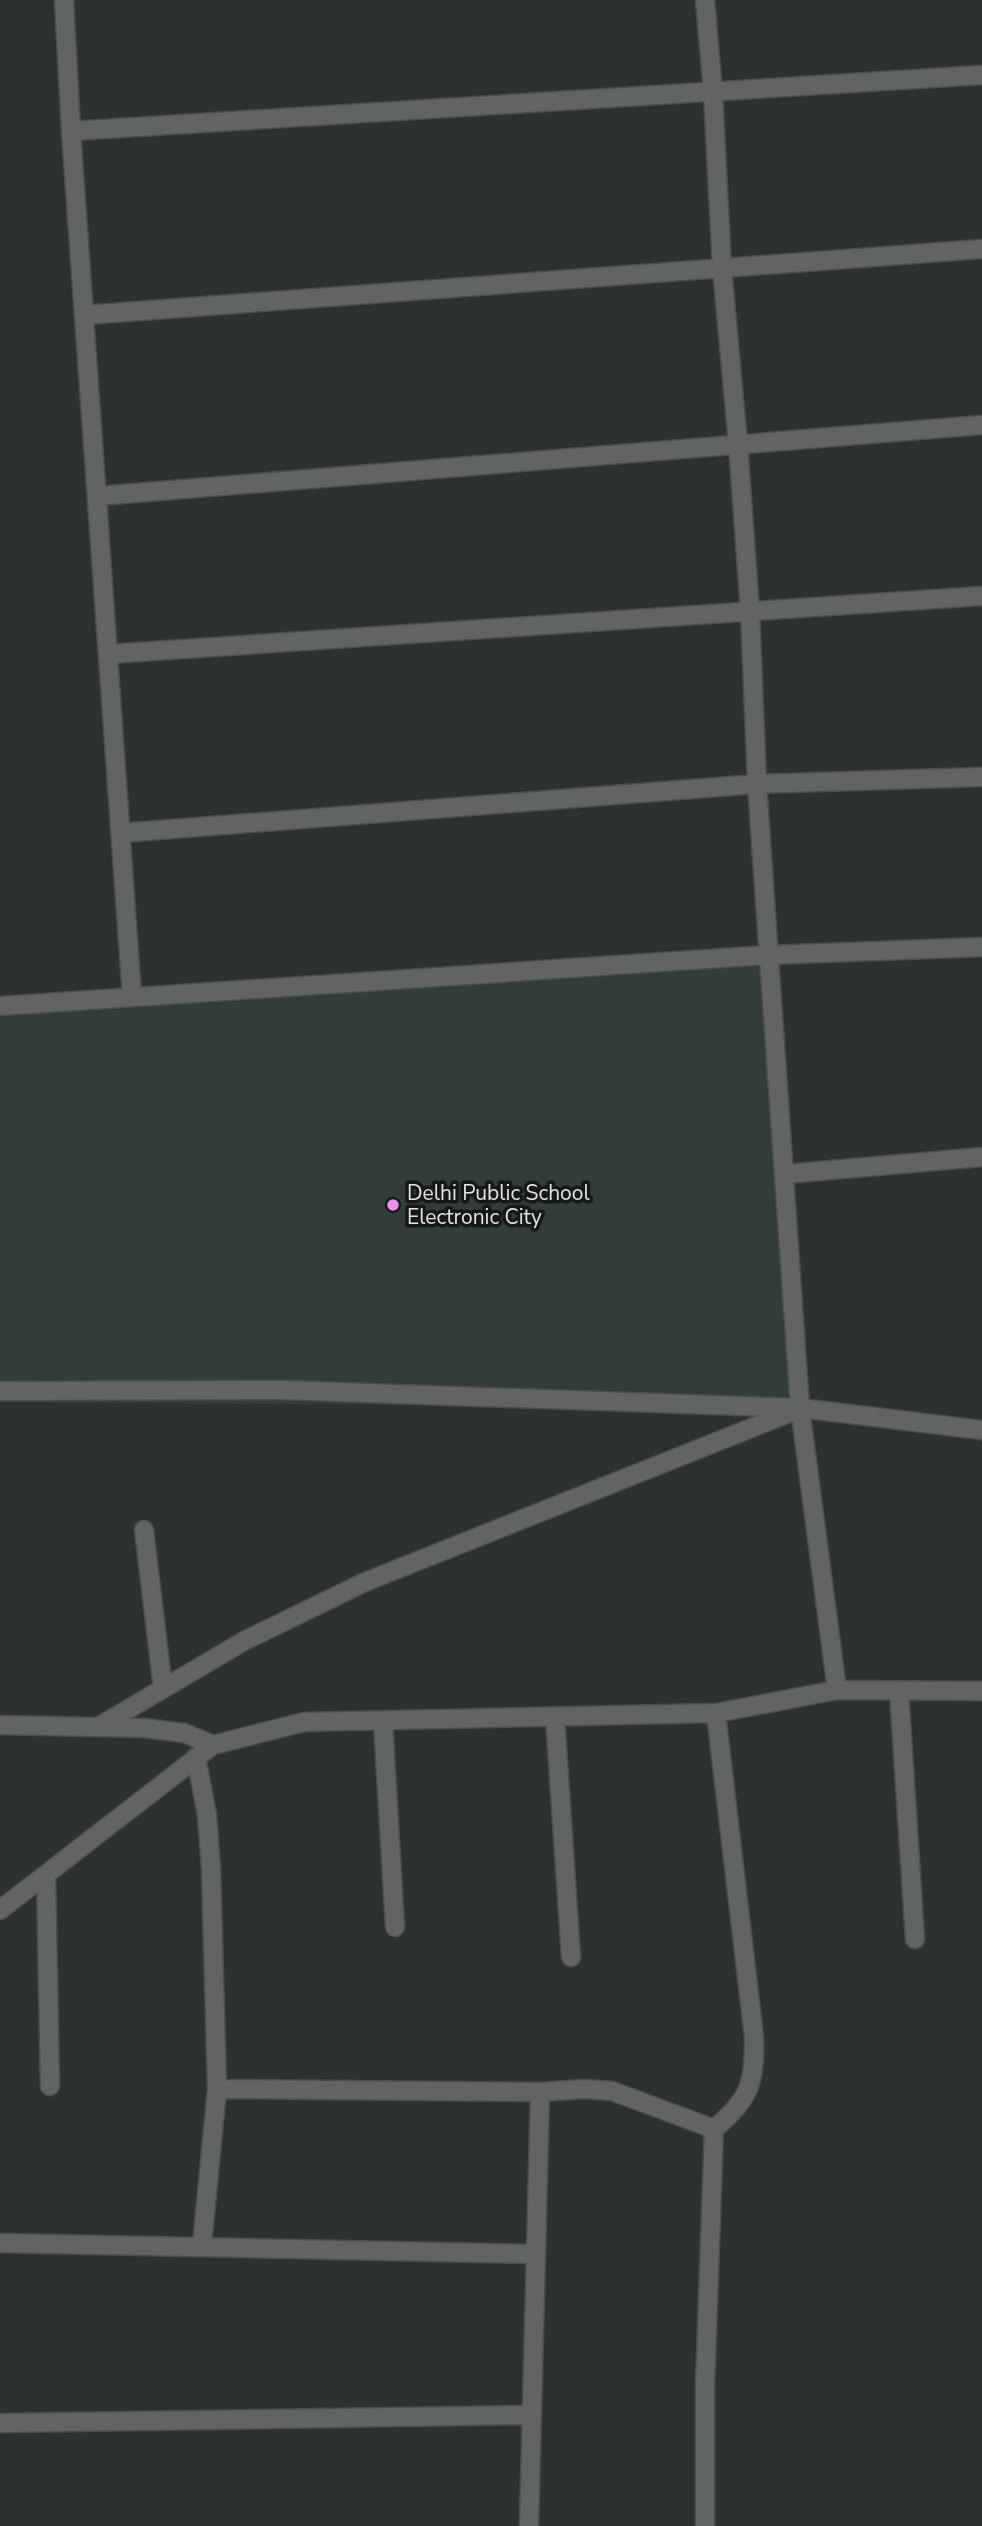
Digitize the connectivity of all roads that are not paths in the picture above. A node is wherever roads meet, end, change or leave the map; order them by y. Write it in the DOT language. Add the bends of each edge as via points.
graph roads {
  1 [pos="64,0"];
  2 [pos="705,0"];
  3 [pos="982,75"];
  4 [pos="713,92"];
  5 [pos="71,131"];
  6 [pos="982,249"];
  7 [pos="722,268"];
  8 [pos="84,315"];
  9 [pos="982,425"];
  10 [pos="738,444"];
  11 [pos="97,496"];
  12 [pos="982,596"];
  13 [pos="750,611"];
  14 [pos="108,654"];
  15 [pos="982,777"];
  16 [pos="757,784"];
  17 [pos="120,832"];
  18 [pos="982,947"];
  19 [pos="769,955"];
  20 [pos="132,997"];
  21 [pos="0,1006"];
  22 [pos="982,1157"];
  23 [pos="785,1174"];
  24 [pos="0,1391"];
  25 [pos="800,1408"];
  26 [pos="982,1430"];
  27 [pos="144,1530"];
  28 [pos="163,1689"];
  29 [pos="837,1690"];
  30 [pos="899,1690"];
  31 [pos="982,1690"];
  32 [pos="716,1713"];
  33 [pos="555,1717"];
  34 [pos="383,1721"];
  35 [pos="0,1726"];
  36 [pos="98,1727"];
  37 [pos="213,1745"];
  38 [pos="196,1757"];
  39 [pos="46,1875"];
  40 [pos="0,1910"];
  41 [pos="395,1927"];
  42 [pos="915,1939"];
  43 [pos="571,1957"];
  44 [pos="50,2087"];
  45 [pos="217,2089"];
  46 [pos="540,2092"];
  47 [pos="714,2129"];
  48 [pos="0,2243"];
  49 [pos="202,2245"];
  50 [pos="536,2253"];
  51 [pos="532,2415"];
  52 [pos="0,2423"];
  53 [pos="529,2526"];
  54 [pos="705,2526"];
  1 -- 5 [label="street"];
  2 -- 4 [label="street"];
  3 -- 4 [label="street"];
  4 -- 5 [label="street"];
  4 -- 7 [label="street"];
  5 -- 8 [label="street"];
  6 -- 7 [label="street"];
  7 -- 8 [label="street"];
  7 -- 10 [label="street"];
  8 -- 11 [label="street"];
  9 -- 10 [label="street"];
  10 -- 11 [label="street"];
  10 -- 13 [label="street"];
  11 -- 14 [label="street"];
  12 -- 13 [label="street"];
  13 -- 14 [label="street"];
  13 -- 16 [label="street"];
  14 -- 17 [label="street"];
  15 -- 16 [label="street"];
  16 -- 17 [label="street"];
  16 -- 19 [label="street"];
  17 -- 20 [label="street"];
  18 -- 19 [label="street"];
  19 -- 20 [label="street"];
  19 -- 23 [label="street"];
  20 -- 21 [label="street"];
  22 -- 23 [label="street"];
  23 -- 25 [label="street"];
  24 -- 25 [label="street" via="283,1390"];
  25 -- 26 [label="street"];
  25 -- 28 [label="street" via="365,1582 244,1641"];
  25 -- 29 [label="street"];
  27 -- 28 [label="street"];
  28 -- 36 [label="street"];
  29 -- 30 [label="street"];
  29 -- 32 [label="street"];
  30 -- 31 [label="street"];
  30 -- 42 [label="street"];
  32 -- 33 [label="street"];
  32 -- 47 [label="street" via="754,2065 737,2110"];
  33 -- 34 [label="street"];
  33 -- 43 [label="street"];
  34 -- 37 [label="street" via="304,1722"];
  34 -- 41 [label="street"];
  35 -- 36 [label="street"];
  36 -- 37 [label="street" via="184,1733"];
  37 -- 38 [label="street"];
  38 -- 39 [label="street"];
  38 -- 45 [label="street" via="211,1869"];
  39 -- 40 [label="street"];
  39 -- 44 [label="street"];
  45 -- 46 [label="street"];
  45 -- 49 [label="street"];
  46 -- 47 [label="street" via="612,2091"];
  46 -- 50 [label="street"];
  47 -- 54 [label="street"];
  48 -- 49 [label="street"];
  49 -- 50 [label="street"];
  50 -- 51 [label="street"];
  51 -- 52 [label="street"];
  51 -- 53 [label="street"];
}
